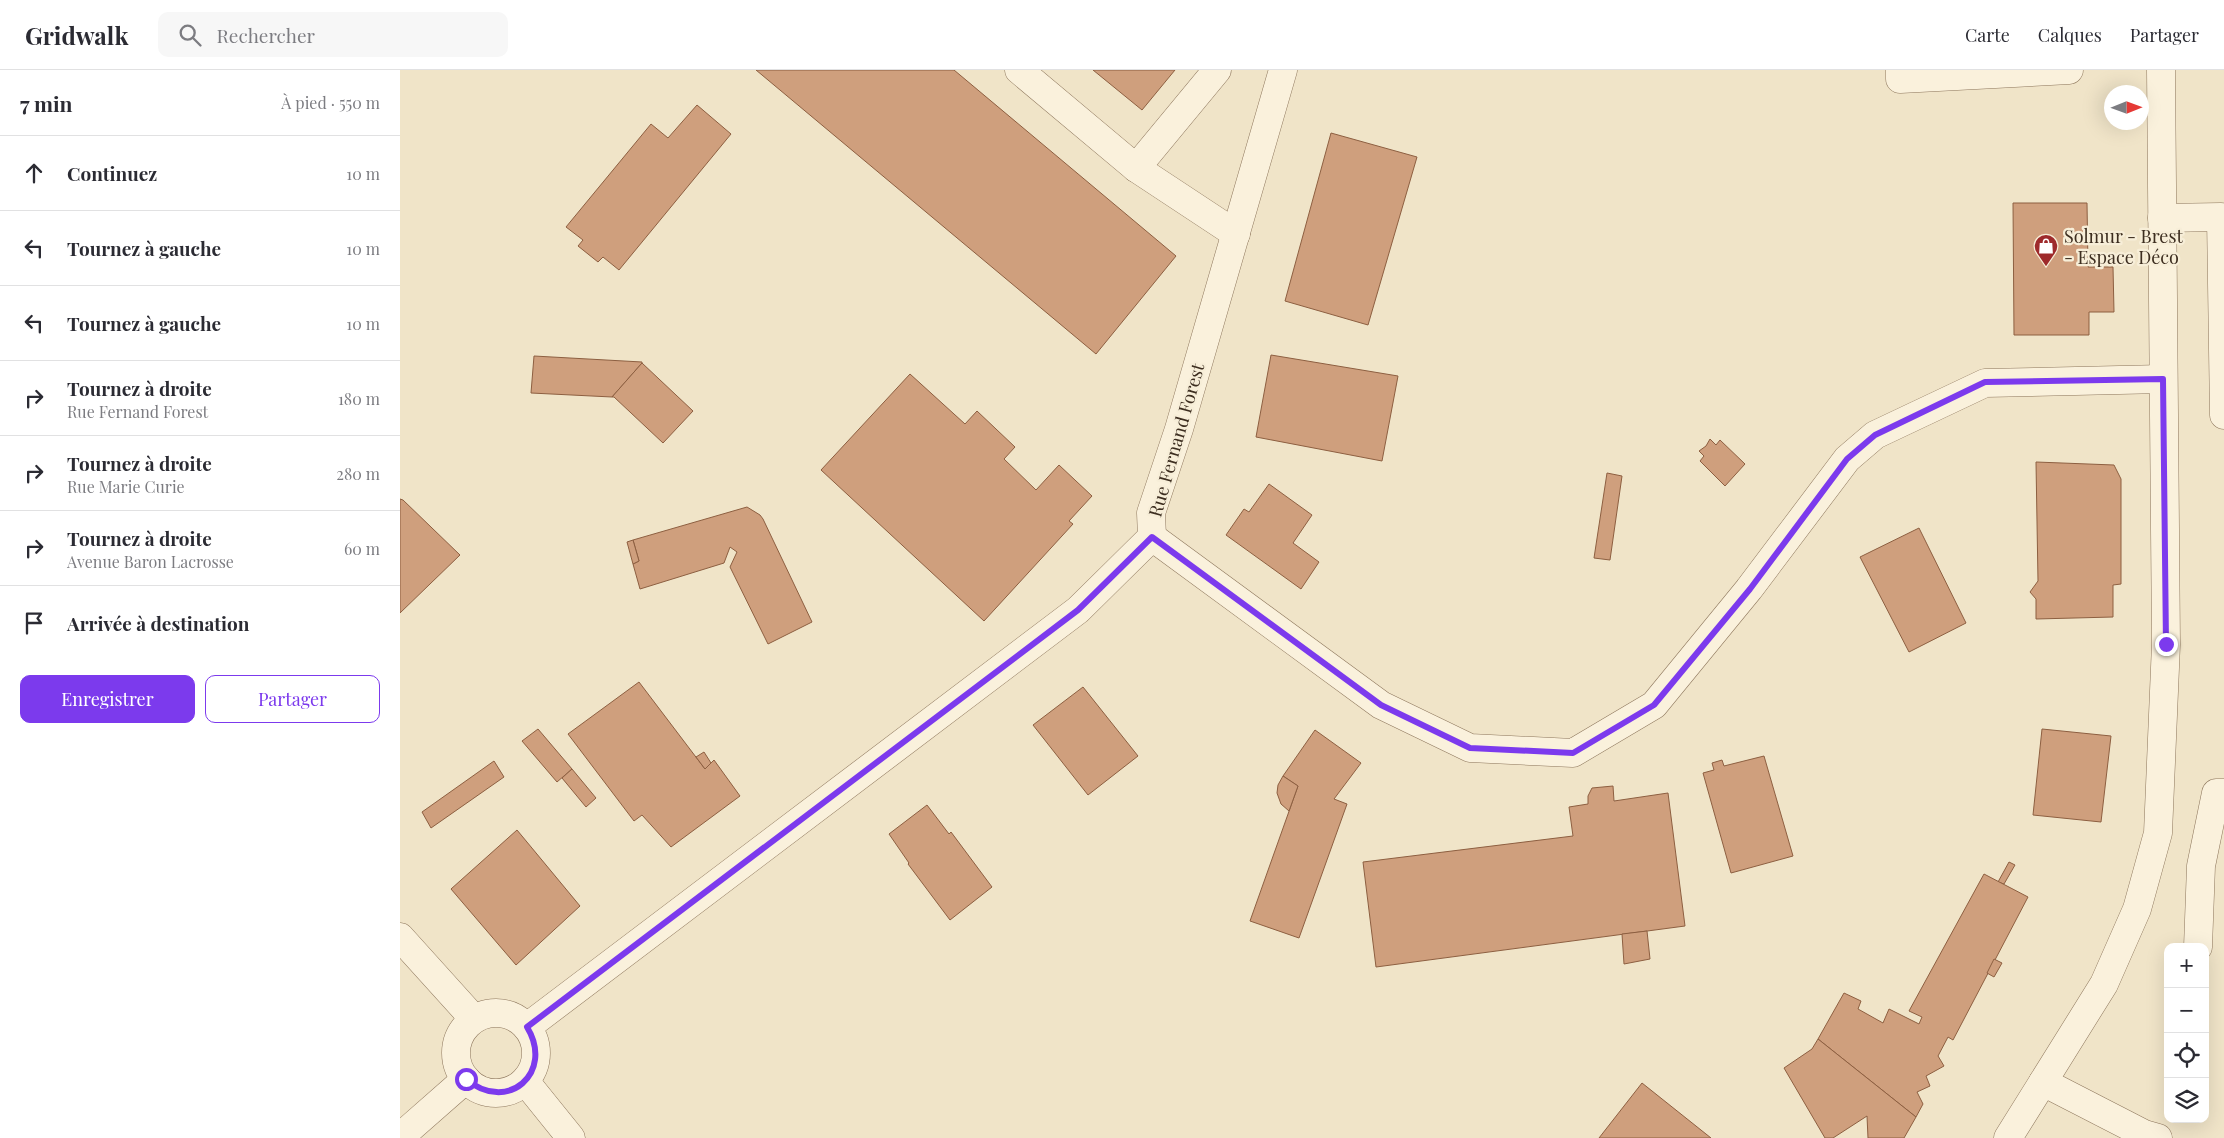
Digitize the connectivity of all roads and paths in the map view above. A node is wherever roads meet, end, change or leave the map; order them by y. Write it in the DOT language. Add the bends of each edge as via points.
graph roads {
  1 [pos="1019,70"];
  2 [pos="1217,70"];
  3 [pos="1283,70"];
  4 [pos="1900,70"];
  5 [pos="2069,70"];
  6 [pos="2160,70"];
  7 [pos="1136,168"];
  8 [pos="2162,218"];
  9 [pos="1236,234"];
  10 [pos="2163,379"];
  11 [pos="2224,415"];
  12 [pos="1152,537"];
  13 [pos="2224,793"];
  14 [pos="400,937"];
  15 [pos="2198,943"];
  16 [pos="474,1019"];
  17 [pos="527,1027"];
  18 [pos="466,1079"];
  19 [pos="525,1080"];
  20 [pos="2043,1082"];
  21 [pos="400,1137"];
  22 [pos="571,1138"];
  23 [pos="2008,1138"];
  24 [pos="2158,1138"];
  1 -- 7 [label="street"];
  2 -- 7 [label="street"];
  3 -- 9 [label="street, Rue Fernand Forest"];
  4 -- 5 [label="street" via="1900,79"];
  6 -- 8 [label="street"];
  7 -- 9 [label="street"];
  8 -- 10 [label="street"];
  8 -- 11 [label="street" via="2221,217"];
  9 -- 12 [label="street, Rue Fernand Forest" via="1151,513"];
  10 -- 12 [label="street" via="1985,382 1875,435 1847,459 1750,589 1654,705 1573,753 1470,748 1381,705"];
  10 -- 20 [label="street" via="2166,644 2158,833 2137,909 2104,984"];
  12 -- 17 [label="street, Rue Fernand Forest" via="1078,610"];
  13 -- 15 [label="street" via="2216,793 2201,866"];
  14 -- 16 [label="street"];
  16 -- 17 [label="street" via="496,1012 508,1014"];
  16 -- 18 [label="street" via="464,1028 456,1054"];
  17 -- 19 [label="street" via="535,1042 536,1060"];
  18 -- 19 [label="street" via="476,1088 495,1093 515,1089"];
  18 -- 21 [label="street"];
  19 -- 22 [label="street"];
  20 -- 23 [label="street"];
  20 -- 24 [label="street" via="2144,1134"];
}
